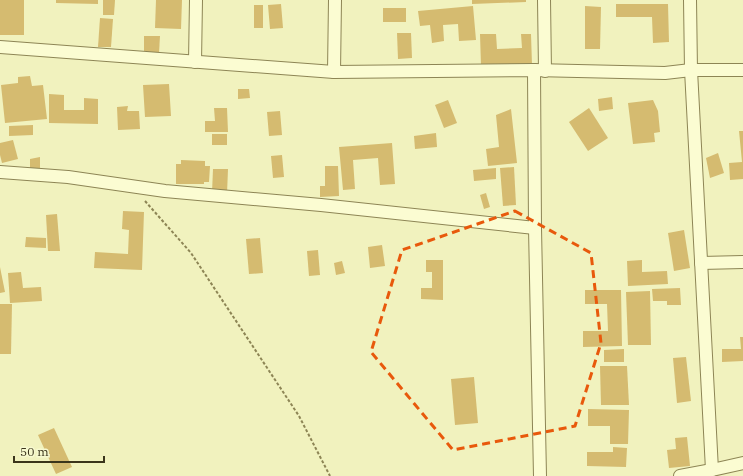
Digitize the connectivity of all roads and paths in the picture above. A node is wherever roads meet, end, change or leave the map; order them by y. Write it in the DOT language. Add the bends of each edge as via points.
graph roads {
  1 [pos="196,0"];
  2 [pos="335,0"];
  3 [pos="544,0"];
  4 [pos="690,0"];
  5 [pos="0,47"];
  6 [pos="195,62"];
  7 [pos="540,70"];
  8 [pos="691,70"];
  9 [pos="743,70"];
  10 [pos="334,72"];
  11 [pos="0,172"];
  12 [pos="132,186"];
  13 [pos="535,228"];
  14 [pos="743,262"];
  15 [pos="701,263"];
  16 [pos="736,468"];
  17 [pos="712,470"];
  18 [pos="330,476"];
  19 [pos="540,476"];
  20 [pos="680,476"];
  1 -- 6 [label="street"];
  2 -- 10 [label="street"];
  3 -- 7 [label="street"];
  4 -- 8 [label="street"];
  5 -- 6 [label="street"];
  6 -- 10 [label="street"];
  7 -- 8 [label="street"];
  7 -- 10 [label="street"];
  7 -- 13 [label="street"];
  8 -- 9 [label="street"];
  8 -- 15 [label="street"];
  11 -- 12 [label="street" via="68,177"];
  12 -- 13 [label="street"];
  12 -- 18 [label="path" via="191,253 299,416"];
  13 -- 19 [label="street"];
  14 -- 15 [label="street"];
  15 -- 17 [label="street"];
  16 -- 17 [label="street"];
  17 -- 20 [label="street"];
}
